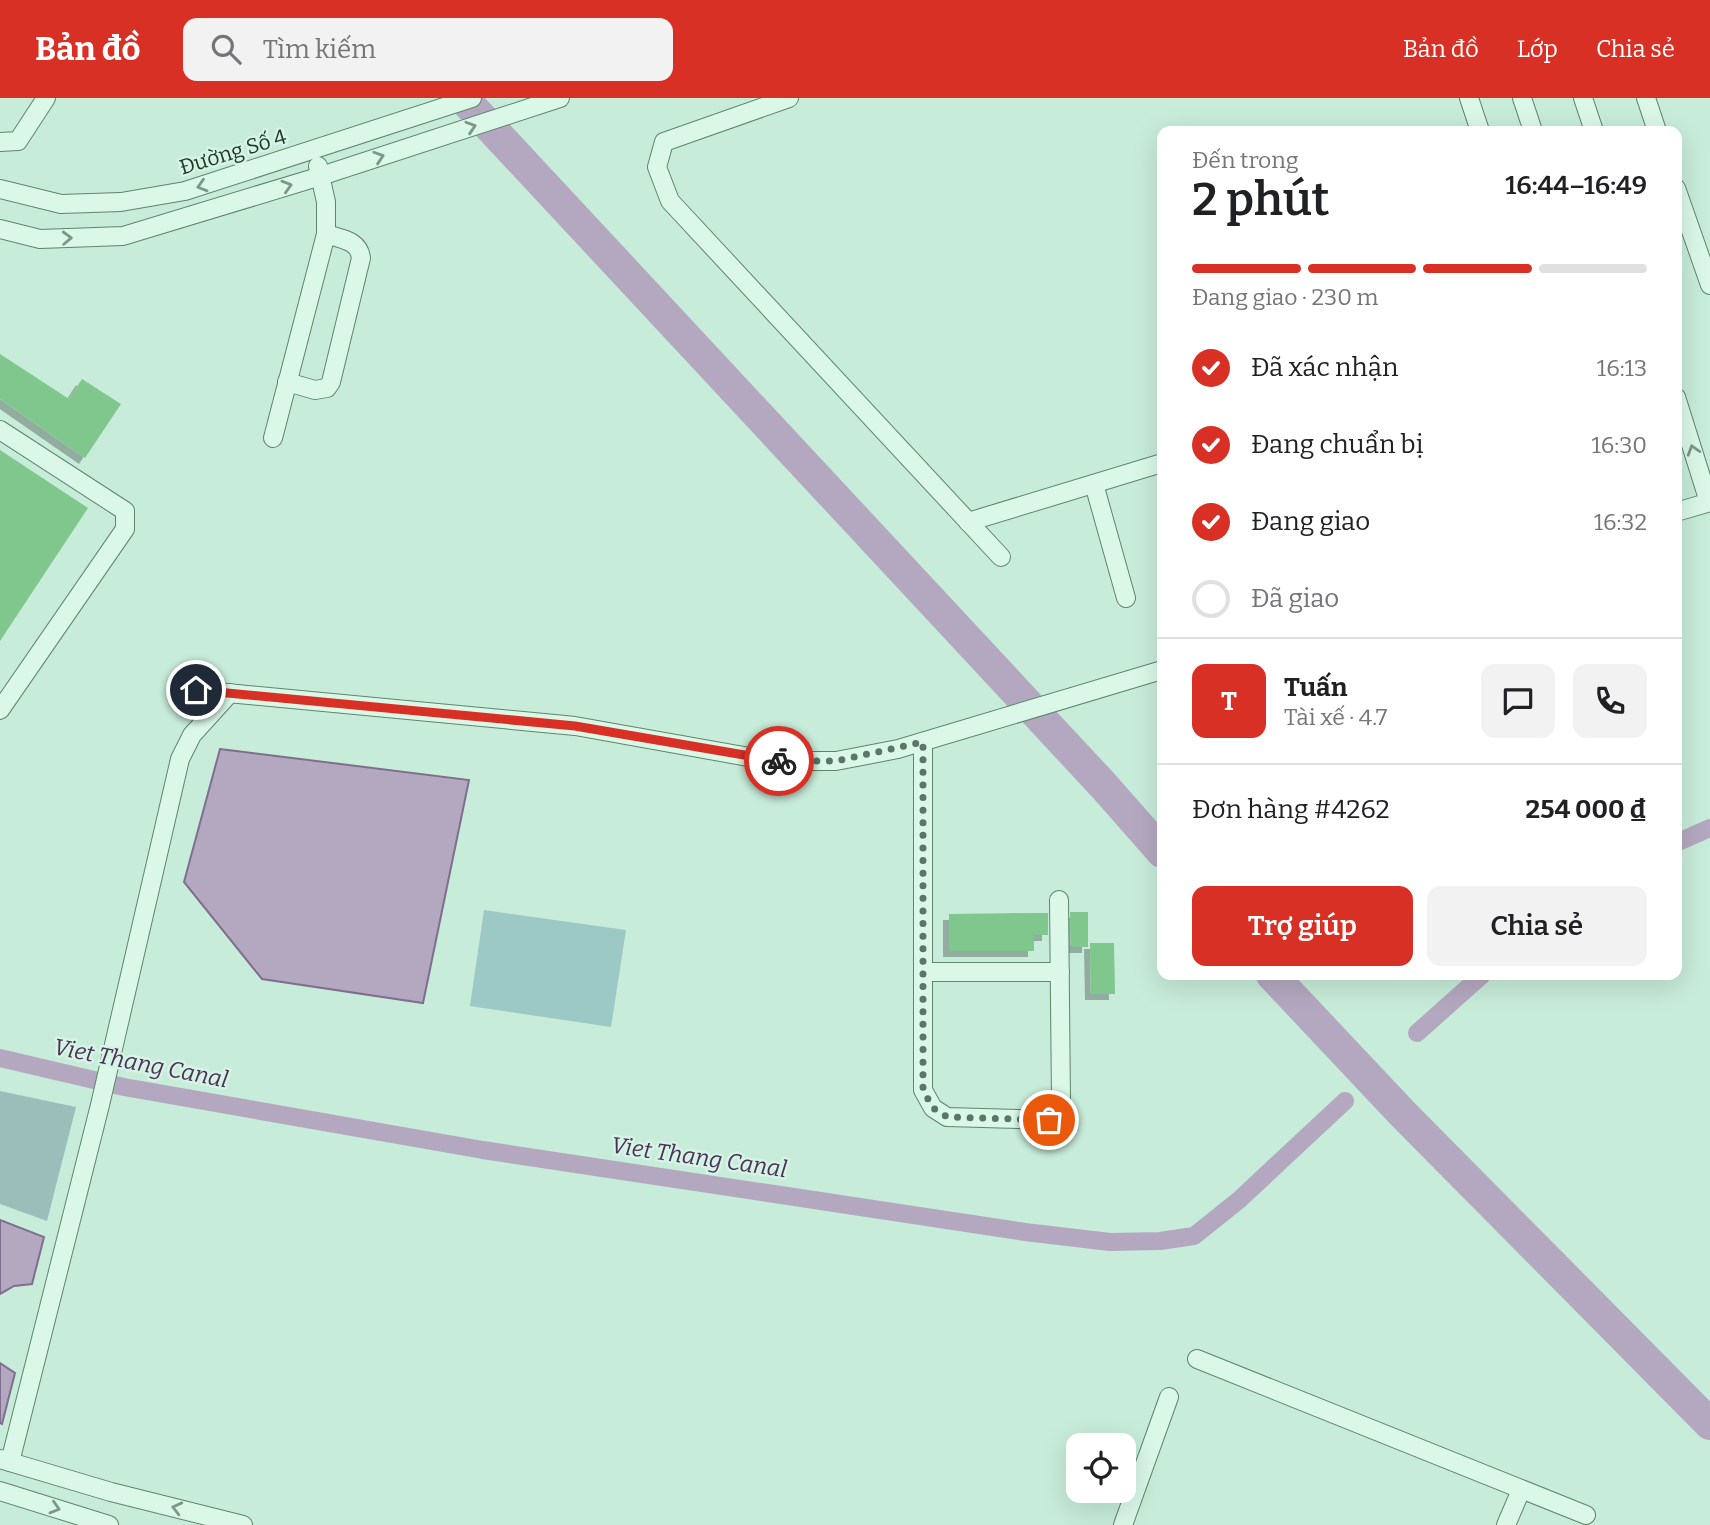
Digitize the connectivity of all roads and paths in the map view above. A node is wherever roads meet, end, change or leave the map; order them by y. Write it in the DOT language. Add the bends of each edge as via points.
graph roads {
  1 [pos="47,98"];
  2 [pos="472,98"];
  3 [pos="560,98"];
  4 [pos="789,98"];
  5 [pos="1469,98"];
  6 [pos="1522,98"];
  7 [pos="1583,98"];
  8 [pos="1646,98"];
  9 [pos="1478,126"];
  10 [pos="1531,126"];
  11 [pos="1592,126"];
  12 [pos="1655,126"];
  13 [pos="0,142"];
  14 [pos="314,151"];
  15 [pos="321,176"];
  16 [pos="0,189"];
  17 [pos="1682,205"];
  18 [pos="0,229"];
  19 [pos="326,234"];
  20 [pos="1710,285"];
  21 [pos="288,382"];
  22 [pos="1682,416"];
  23 [pos="0,430"];
  24 [pos="273,438"];
  25 [pos="1157,465"];
  26 [pos="1094,484"];
  27 [pos="1709,502"];
  28 [pos="1682,510"];
  29 [pos="968,522"];
  30 [pos="1001,557"];
  31 [pos="1126,598"];
  32 [pos="1157,672"];
  33 [pos="196,690"];
  34 [pos="230,693"];
  35 [pos="0,710"];
  36 [pos="923,742"];
  37 [pos="1059,900"];
  38 [pos="924,972"];
  39 [pos="1060,972"];
  40 [pos="1197,1359"];
  41 [pos="1169,1397"];
  42 [pos="5,1461"];
  43 [pos="1521,1489"];
  44 [pos="0,1491"];
  45 [pos="1586,1515"];
  46 [pos="109,1525"];
  47 [pos="243,1525"];
  48 [pos="1123,1525"];
  49 [pos="1506,1525"];
  1 -- 13 [label="street" via="18,141"];
  2 -- 14 [label="street, Đường Số 4"];
  15 -- 3 [label="street, one-way"];
  4 -- 29 [label="street" via="664,142 657,167 670,201"];
  5 -- 9 [label="street"];
  6 -- 10 [label="street"];
  7 -- 11 [label="street"];
  8 -- 12 [label="street"];
  14 -- 15 [label="street"];
  14 -- 16 [label="street, Đường Số 4, one-way" via="185,191 121,202 61,204"];
  18 -- 15 [label="street, one-way" via="40,239 123,236"];
  15 -- 19 [label="street"];
  17 -- 20 [label="street"];
  19 -- 21 [label="street"];
  19 -- 21 [label="street" via="352,243 361,258 331,382 323,390"];
  21 -- 24 [label="street"];
  27 -- 22 [label="street, one-way"];
  23 -- 35 [label="street" via="125,511 125,529"];
  25 -- 26 [label="street"];
  26 -- 29 [label="street"];
  26 -- 31 [label="street"];
  27 -- 28 [label="street"];
  29 -- 30 [label="street"];
  32 -- 36 [label="street"];
  33 -- 34 [label="street"];
  34 -- 36 [label="street" via="575,726 771,761 836,761"];
  34 -- 42 [label="street" via="192,734 180,759 100,1105"];
  36 -- 38 [label="street"];
  37 -- 39 [label="street"];
  38 -- 39 [label="street"];
  38 -- 39 [label="street" via="923,1090 933,1108 947,1117 1049,1120 1057,1115 1061,1101"];
  40 -- 43 [label="street"];
  41 -- 48 [label="street"];
  47 -- 42 [label="street, one-way"];
  43 -- 45 [label="street"];
  43 -- 49 [label="street"];
  44 -- 46 [label="street, one-way"];
}
